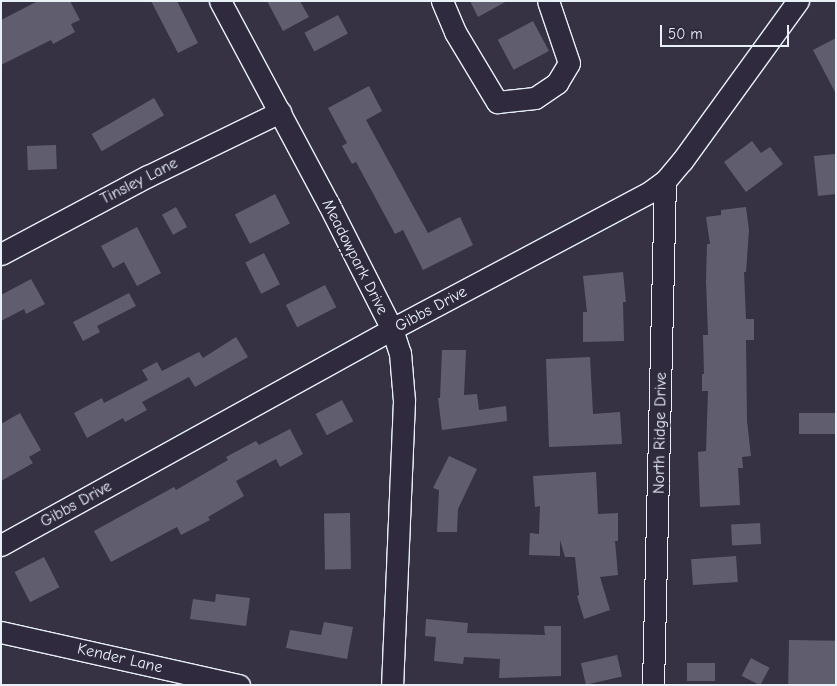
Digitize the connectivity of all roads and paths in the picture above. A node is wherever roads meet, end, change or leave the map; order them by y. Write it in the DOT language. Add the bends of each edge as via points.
graph roads {
  1 [pos="220,1"];
  2 [pos="442,1"];
  3 [pos="548,1"];
  4 [pos="798,1"];
  5 [pos="280,112"];
  6 [pos="665,181"];
  7 [pos="1,254"];
  8 [pos="392,329"];
  9 [pos="1,545"];
  10 [pos="1,632"];
  11 [pos="239,685"];
  12 [pos="392,685"];
  13 [pos="653,685"];
  1 -- 5 [label="street, Meadowpark Drive"];
  2 -- 3 [label="street" via="455,32 496,102 535,98 557,83 569,63"];
  4 -- 6 [label="street, Gibbs Drive"];
  5 -- 7 [label="street, Tinsley Lane" via="148,176"];
  5 -- 8 [label="street, Meadowpark Drive"];
  6 -- 8 [label="street, Gibbs Drive"];
  6 -- 13 [label="street, North Ridge Drive"];
  8 -- 9 [label="street, Gibbs Drive"];
  8 -- 12 [label="street, Meadowpark Drive" via="400,353 404,401"];
  10 -- 11 [label="street, Kender Lane"];
}
